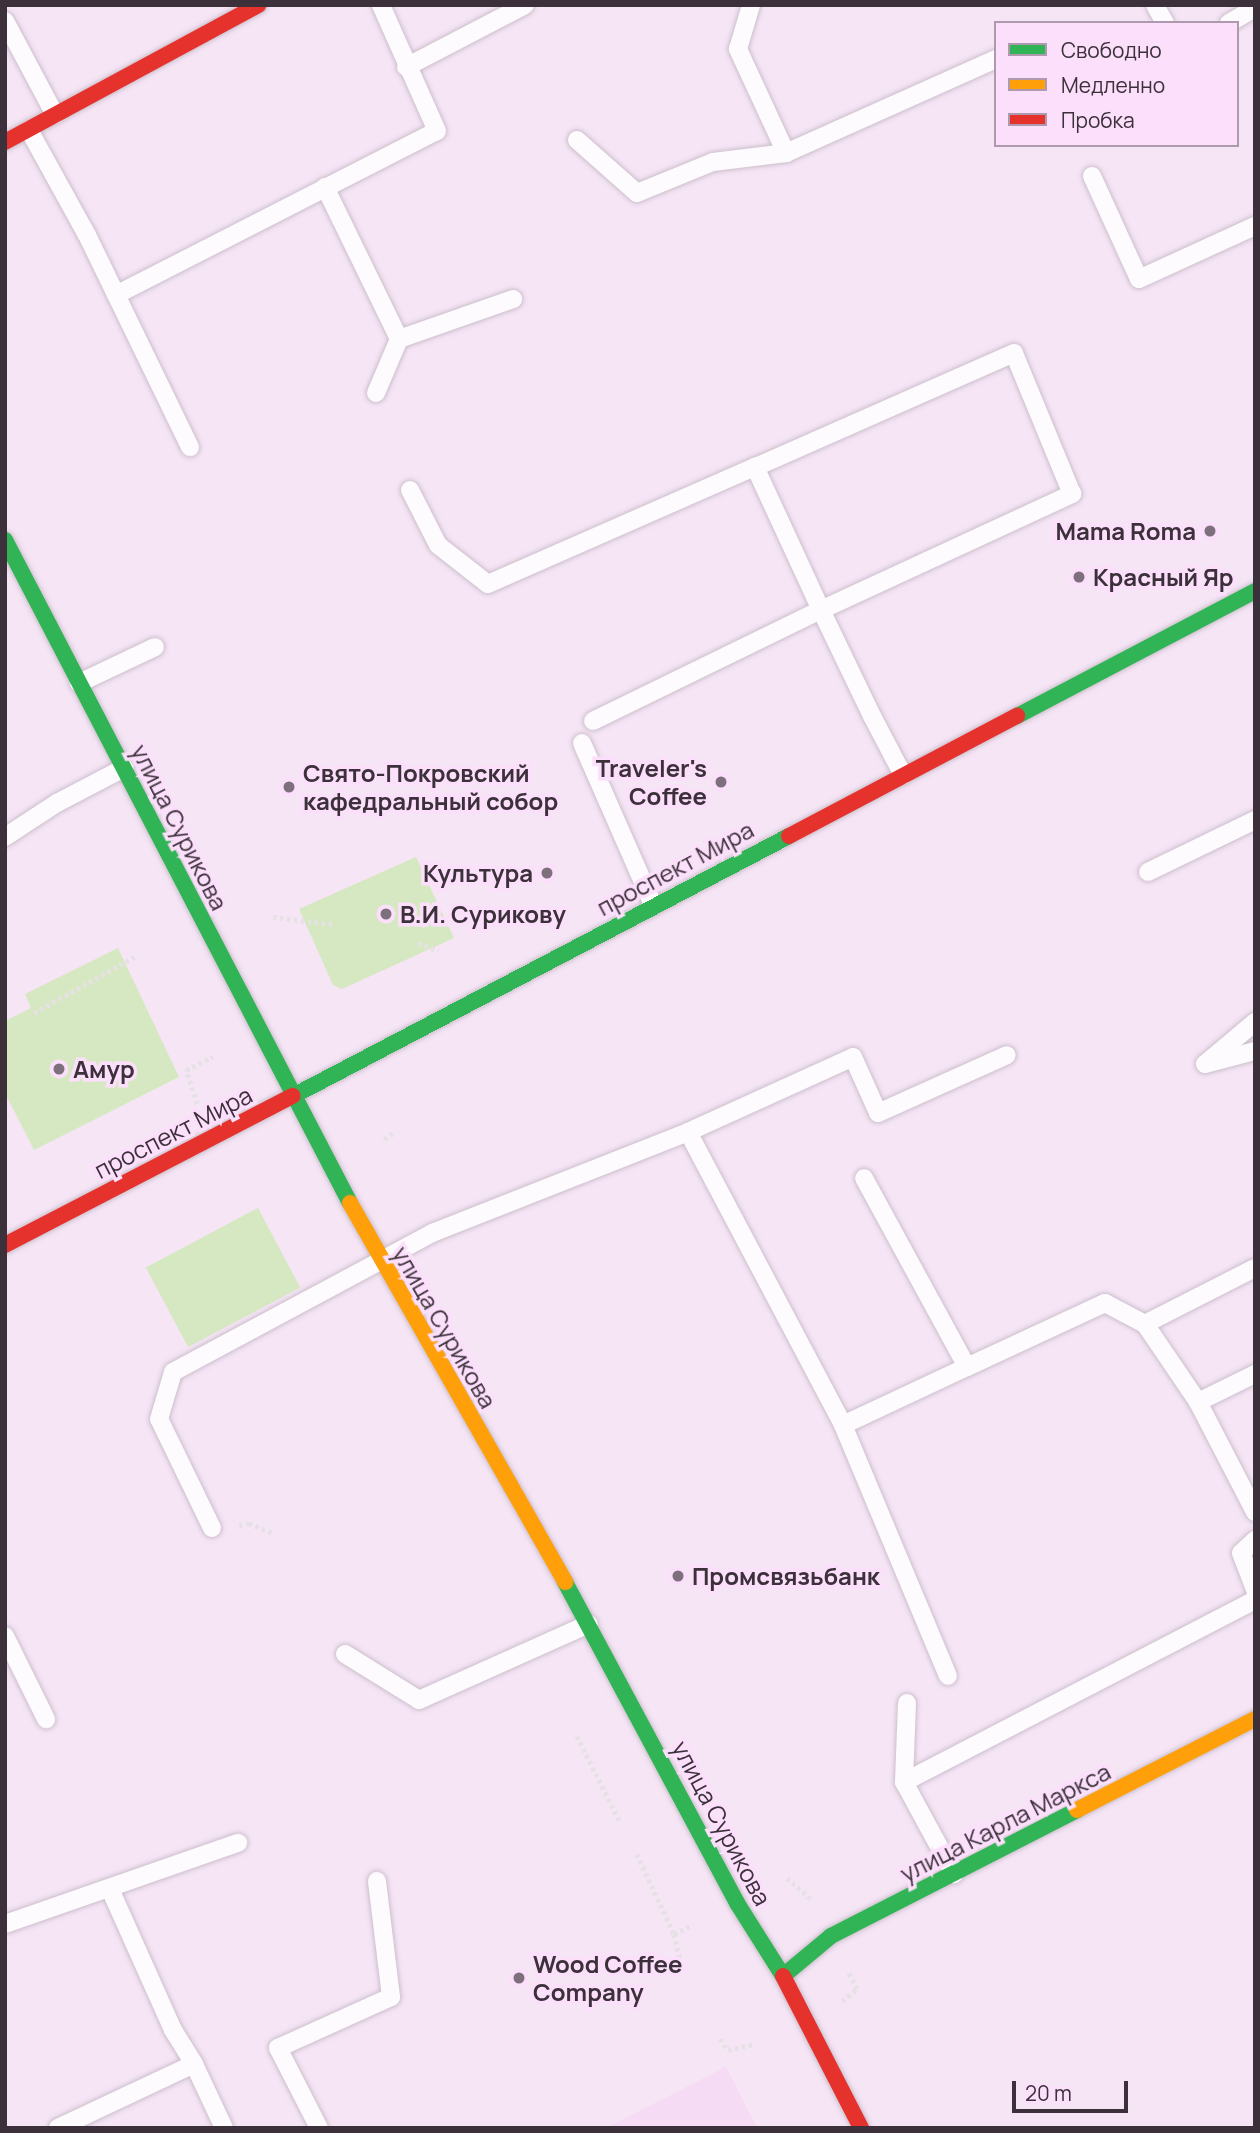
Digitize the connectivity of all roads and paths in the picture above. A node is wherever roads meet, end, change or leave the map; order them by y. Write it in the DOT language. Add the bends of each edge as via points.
graph roads {
  1 [pos="258,5"];
  2 [pos="382,5"];
  3 [pos="525,5"];
  4 [pos="751,5"];
  5 [pos="1155,5"];
  6 [pos="1255,8"];
  7 [pos="232,11"];
  8 [pos="5,21"];
  9 [pos="1164,21"];
  10 [pos="1232,21"];
  11 [pos="994,60"];
  12 [pos="407,67"];
  13 [pos="55,115"];
  14 [pos="29,130"];
  15 [pos="577,140"];
  16 [pos="5,142"];
  17 [pos="786,153"];
  18 [pos="1092,176"];
  19 [pos="325,187"];
  20 [pos="1255,226"];
  21 [pos="116,295"];
  22 [pos="513,299"];
  23 [pos="399,339"];
  24 [pos="376,393"];
  25 [pos="190,447"];
  26 [pos="755,467"];
  27 [pos="410,490"];
  28 [pos="5,540"];
  29 [pos="1255,591"];
  30 [pos="821,610"];
  31 [pos="155,647"];
  32 [pos="79,682"];
  33 [pos="593,721"];
  34 [pos="582,743"];
  35 [pos="124,768"];
  36 [pos="903,775"];
  37 [pos="1255,820"];
  38 [pos="5,837"];
  39 [pos="1149,872"];
  40 [pos="653,905"];
  41 [pos="273,917"];
  42 [pos="332,924"];
  43 [pos="418,943"];
  44 [pos="439,951"];
  45 [pos="134,957"];
  46 [pos="34,1013"];
  47 [pos="1255,1022"];
  48 [pos="1255,1051"];
  49 [pos="1007,1055"];
  50 [pos="213,1056"];
  51 [pos="293,1096"];
  52 [pos="197,1105"];
  53 [pos="688,1132"];
  54 [pos="393,1133"];
  55 [pos="384,1139"];
  56 [pos="864,1178"];
  57 [pos="5,1245"];
  58 [pos="379,1259"];
  59 [pos="1255,1268"];
  60 [pos="1145,1324"];
  61 [pos="967,1367"];
  62 [pos="1255,1374"];
  63 [pos="1198,1402"];
  64 [pos="844,1425"];
  65 [pos="1255,1512"];
  66 [pos="212,1528"];
  67 [pos="275,1534"];
  68 [pos="1255,1540"];
  69 [pos="1255,1590"];
  70 [pos="1255,1600"];
  71 [pos="589,1624"];
  72 [pos="5,1636"];
  73 [pos="345,1654"];
  74 [pos="948,1676"];
  75 [pos="907,1703"];
  76 [pos="46,1719"];
  77 [pos="1255,1719"];
  78 [pos="577,1736"];
  79 [pos="904,1782"];
  80 [pos="619,1821"];
  81 [pos="239,1843"];
  82 [pos="637,1854"];
  83 [pos="954,1874"];
  84 [pos="788,1878"];
  85 [pos="377,1881"];
  86 [pos="110,1889"];
  87 [pos="811,1899"];
  88 [pos="5,1924"];
  89 [pos="694,1924"];
  90 [pos="674,1934"];
  91 [pos="681,1962"];
  92 [pos="848,1972"];
  93 [pos="783,1976"];
  94 [pos="842,2001"];
  95 [pos="720,2039"];
  96 [pos="754,2044"];
  97 [pos="194,2064"];
  98 [pos="58,2128"];
  99 [pos="224,2128"];
  100 [pos="319,2128"];
  101 [pos="861,2128"];
  1 -- 7 [label="main road"];
  2 -- 12 [label="lane"];
  3 -- 12 [label="lane"];
  4 -- 17 [label="lane" via="738,49"];
  5 -- 9 [label="lane"];
  6 -- 10 [label="lane"];
  7 -- 13 [label="main road"];
  8 -- 13 [label="lane"];
  11 -- 17 [label="lane"];
  12 -- 19 [label="lane" via="437,131"];
  13 -- 14 [label="main road"];
  14 -- 16 [label="main road"];
  14 -- 21 [label="lane"];
  15 -- 17 [label="lane" via="637,193 713,162"];
  18 -- 20 [label="lane" via="1139,279"];
  19 -- 21 [label="lane"];
  19 -- 23 [label="lane"];
  21 -- 25 [label="lane"];
  22 -- 23 [label="lane"];
  23 -- 24 [label="lane"];
  26 -- 27 [label="lane" via="488,584 438,545"];
  26 -- 30 [label="lane"];
  26 -- 30 [label="lane" via="1014,353 1072,494"];
  28 -- 32 [label="main road, улица Сурикова"];
  29 -- 36 [label="main road, проспект Мира"];
  30 -- 33 [label="lane"];
  30 -- 36 [label="lane"];
  31 -- 32 [label="lane"];
  32 -- 35 [label="main road, улица Сурикова"];
  34 -- 40 [label="lane"];
  35 -- 38 [label="lane"];
  35 -- 51 [label="main road, улица Сурикова"];
  36 -- 40 [label="main road, проспект Мира"];
  37 -- 39 [label="lane"];
  40 -- 51 [label="main road, проспект Мира"];
  41 -- 42 [label="path"];
  43 -- 44 [label="path"];
  45 -- 46 [label="path"];
  47 -- 48 [label="lane" via="1205,1064"];
  49 -- 53 [label="lane" via="878,1113 853,1057"];
  50 -- 52 [label="path" via="186,1070"];
  51 -- 57 [label="main road, проспект Мира"];
  51 -- 58 [label="main road, улица Сурикова"];
  53 -- 58 [label="lane" via="432,1233"];
  53 -- 64 [label="lane"];
  54 -- 55 [label="path"];
  56 -- 61 [label="lane"];
  58 -- 66 [label="lane" via="173,1372 159,1419"];
  58 -- 71 [label="main road, улица Сурикова"];
  59 -- 60 [label="lane"];
  60 -- 61 [label="lane" via="1105,1303"];
  60 -- 63 [label="lane"];
  61 -- 64 [label="lane"];
  62 -- 63 [label="lane"];
  63 -- 65 [label="lane"];
  64 -- 74 [label="lane"];
  66 -- 67 [label="path" via="249,1523"];
  68 -- 69 [label="lane" via="1241,1553"];
  70 -- 79 [label="lane"];
  71 -- 73 [label="lane" via="419,1700"];
  71 -- 93 [label="main road, улица Сурикова" via="737,1903"];
  72 -- 76 [label="lane"];
  75 -- 79 [label="lane"];
  77 -- 83 [label="main road, улица Карла Маркса"];
  78 -- 80 [label="path"];
  79 -- 83 [label="lane"];
  81 -- 86 [label="lane"];
  82 -- 90 [label="path"];
  83 -- 93 [label="main road, улица Карла Маркса" via="831,1936"];
  84 -- 87 [label="path"];
  85 -- 100 [label="lane" via="391,1997 278,2048"];
  86 -- 88 [label="lane"];
  86 -- 97 [label="lane" via="173,2030"];
  89 -- 90 [label="path"];
  90 -- 91 [label="path"];
  92 -- 94 [label="path" via="857,1989"];
  93 -- 101 [label="main road, улица Сурикова"];
  95 -- 96 [label="path" via="728,2050"];
  97 -- 98 [label="lane"];
  97 -- 99 [label="lane"];
}
